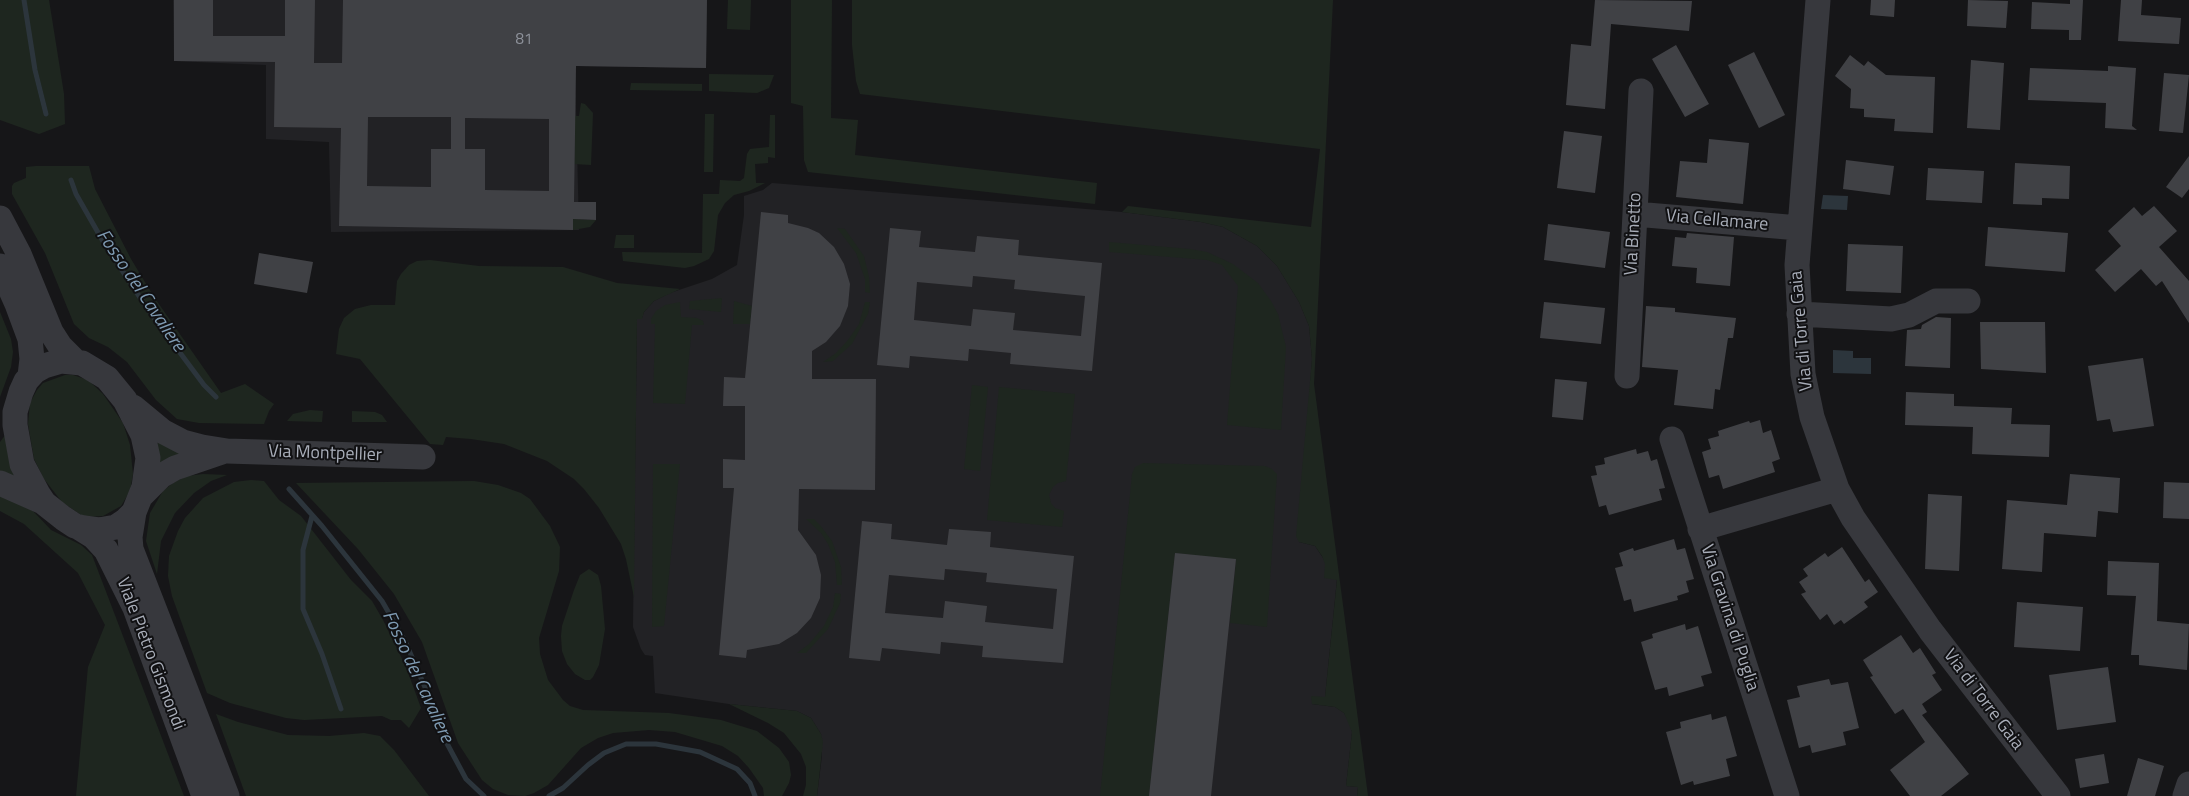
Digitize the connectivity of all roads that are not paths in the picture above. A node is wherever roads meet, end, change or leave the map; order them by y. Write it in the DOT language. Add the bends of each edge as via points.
graph roads {
  1 [pos="1818,0"];
  2 [pos="1641,91"];
  3 [pos="1635,214"];
  4 [pos="0,218"];
  5 [pos="1798,228"];
  6 [pos="0,266"];
  7 [pos="1968,301"];
  8 [pos="1799,314"];
  9 [pos="75,361"];
  10 [pos="30,376"];
  11 [pos="1627,376"];
  12 [pos="125,400"];
  13 [pos="15,412"];
  14 [pos="0,433"];
  15 [pos="1672,440"];
  16 [pos="227,451"];
  17 [pos="423,457"];
  18 [pos="0,482"];
  19 [pos="1837,489"];
  20 [pos="44,503"];
  21 [pos="138,503"];
  22 [pos="75,526"];
  23 [pos="1700,529"];
  24 [pos="2189,784"];
  25 [pos="204,796"];
  26 [pos="227,796"];
  27 [pos="1787,796"];
  28 [pos="2058,796"];
  29 [pos="2185,796"];
  1 -- 5 [label="street, Via di Torre Gaia"];
  2 -- 3 [label="street, Via Binetto"];
  3 -- 5 [label="street, Via Cellamare"];
  3 -- 11 [label="street, Via Binetto"];
  4 -- 9 [label="street" via="51,332"];
  5 -- 8 [label="street, Via di Torre Gaia"];
  6 -- 10 [label="street" via="30,340"];
  7 -- 8 [label="street" via="1936,301 1909,315 1891,319"];
  8 -- 19 [label="street, Via di Torre Gaia" via="1808,402"];
  9 -- 10 [label="street" via="49,364"];
  9 -- 12 [label="street" via="102,373"];
  10 -- 13 [label="street"];
  12 -- 16 [label="street, Via Montpellier" via="172,436 202,448"];
  12 -- 21 [label="street" via="147,448 147,471"];
  13 -- 14 [label="street"];
  13 -- 20 [label="street" via="22,464"];
  15 -- 23 [label="street, Via Gravina di Puglia"];
  16 -- 17 [label="street, Via Montpellier"];
  16 -- 21 [label="street, Via Montpellier" via="175,468 161,476"];
  18 -- 20 [label="street"];
  19 -- 23 [label="street"];
  19 -- 28 [label="street, Via di Torre Gaia" via="1930,630"];
  20 -- 22 [label="street"];
  21 -- 22 [label="street" via="125,521 110,528 99,530"];
  21 -- 26 [label="street, Viale Pietro Gismondi" via="130,530 131,549"];
  22 -- 25 [label="street, Viale Pietro Gismondi" via="94,537 106,550 135,608"];
  23 -- 27 [label="street, Via Gravina di Puglia"];
  24 -- 29 [label="street"];
}
